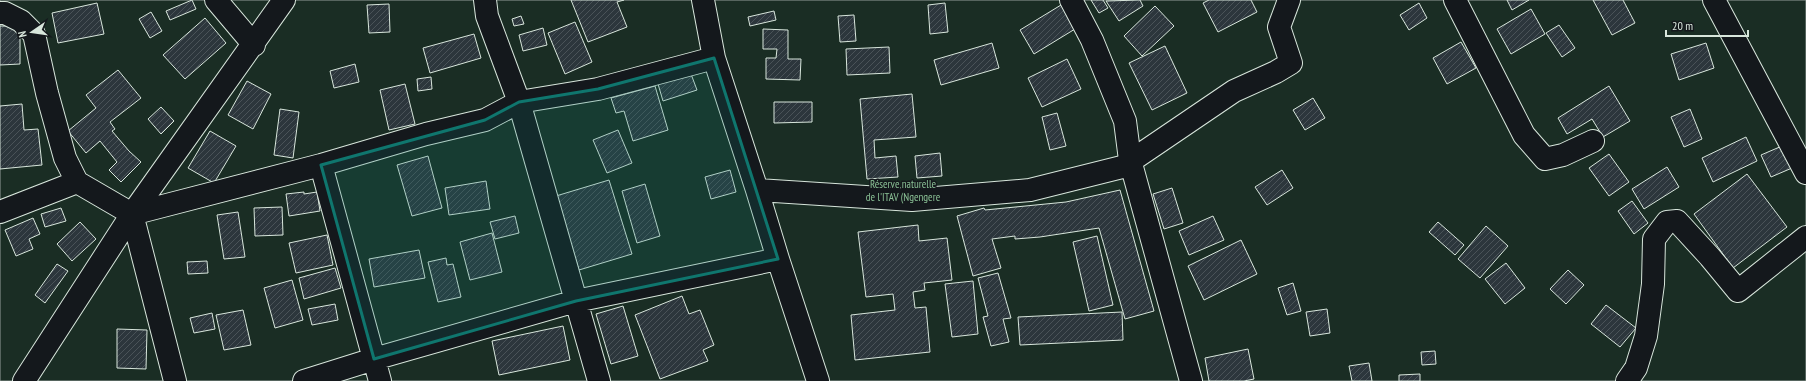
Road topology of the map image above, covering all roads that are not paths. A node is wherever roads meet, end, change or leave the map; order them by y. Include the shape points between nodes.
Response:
1 (216, 0) edge
2 (284, 0) edge
3 (485, 0) edge
4 (704, 0) edge
5 (1071, 0) edge
6 (1289, 0) edge
7 (1455, 0) edge
8 (1714, 0) edge
9 (2, 9) edge
10 (254, 45) junction
11 (714, 58) junction
12 (519, 102) junction
13 (1593, 141) dead end
14 (1130, 160) junction
15 (321, 165) junction
16 (1806, 173) edge
17 (77, 182) junction
18 (758, 190) junction
19 (0, 212) edge
20 (132, 214) junction
21 (1806, 237) edge
22 (778, 259) junction
23 (576, 301) junction
24 (374, 359) junction
25 (24, 381) edge
26 (175, 381) edge
27 (304, 381) edge
28 (380, 381) edge
29 (598, 381) edge
30 (818, 381) edge
31 (1191, 381) edge
32 (1627, 381) edge

1 - 10 street
2 - 10 street
3 - 12 street via 487,16
4 - 11 street
5 - 14 street via 1092,40 1125,121
6 - 14 street via 1279,27 1291,62 1276,72 1234,91
7 - 13 street via 1524,135 1545,159 1563,155
8 - 16 street
9 - 17 street via 21,21 34,34 65,158
10 - 20 street
11 - 12 street via 598,89
11 - 18 street
12 - 15 street via 485,120 426,134
12 - 23 street
14 - 18 street via 1122,167 1030,190 912,200
14 - 31 street
15 - 20 street
15 - 24 street
17 - 19 street
17 - 20 street
18 - 22 street
20 - 25 street
20 - 26 street
21 - 32 street via 1738,291 1677,221 1667,222 1654,239 1653,284 1646,336 1636,368
22 - 23 street
22 - 30 street
23 - 24 street
23 - 29 street
24 - 27 street
24 - 28 street

